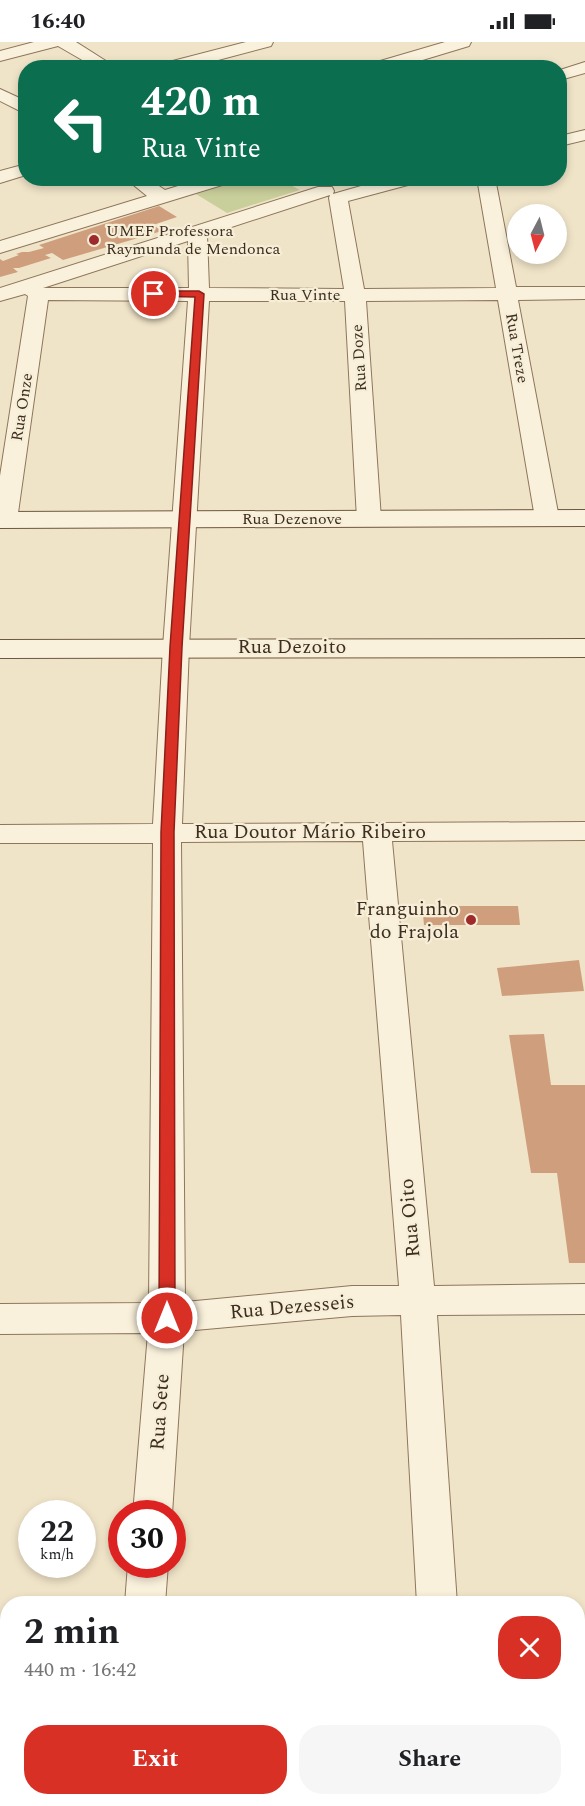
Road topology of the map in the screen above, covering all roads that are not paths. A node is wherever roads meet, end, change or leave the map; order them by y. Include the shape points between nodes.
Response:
1 (53, 42) edge
2 (64, 42) edge
3 (265, 42) edge
4 (463, 42) edge
5 (421, 54) junction
6 (0, 56) edge
7 (96, 60) edge
8 (197, 60) edge
9 (402, 60) edge
10 (432, 60) edge
11 (585, 68) edge
12 (567, 73) edge
13 (0, 94) edge
14 (18, 104) edge
15 (18, 109) edge
16 (0, 113) edge
17 (585, 135) edge
18 (567, 139) edge
19 (18, 172) edge
20 (0, 177) edge
21 (146, 186) edge
22 (200, 186) edge
23 (316, 186) edge
24 (374, 186) edge
25 (487, 186) edge
26 (331, 195) junction
27 (163, 198) junction
28 (197, 232) junction
29 (0, 248) edge
30 (33, 290) junction
31 (507, 293) junction
32 (585, 293) edge
33 (0, 294) edge
34 (199, 294) junction
35 (355, 295) junction
36 (547, 518) junction
37 (585, 518) edge
38 (186, 519) junction
39 (369, 519) junction
40 (3, 520) edge
41 (176, 647) junction
42 (585, 648) edge
43 (0, 649) edge
44 (585, 831) edge
45 (167, 832) junction
46 (377, 833) junction
47 (0, 834) edge
48 (585, 1299) edge
49 (418, 1301) junction
50 (167, 1318) junction
51 (0, 1319) edge
52 (153, 1500) edge
53 (147, 1578) edge
54 (146, 1596) edge
55 (436, 1596) edge

1 - 6 street
2 - 7 street
3 - 8 street
4 - 5 street
5 - 9 street
5 - 10 street
11 - 12 street
13 - 14 street
15 - 16 street
17 - 18 street
19 - 20 street
21 - 27 street
22 - 27 street
23 - 26 street
24 - 26 street
25 - 31 street, Rua Treze
26 - 28 street
26 - 35 street, Rua Doze
27 - 29 street
28 - 30 street
28 - 34 street, Rua Sete
30 - 33 street
30 - 34 street, Rua Vinte
30 - 40 street, Rua Onze
31 - 32 street, Rua Vinte
31 - 35 street, Rua Vinte
31 - 36 street, Rua Treze
34 - 35 street, Rua Vinte
34 - 38 street, Rua Sete
35 - 39 street, Rua Doze
36 - 37 street, Rua Dezenove
36 - 39 street, Rua Dezenove
38 - 39 street, Rua Dezenove
38 - 40 street, Rua Dezenove
38 - 41 street, Rua Sete
41 - 42 street, Rua Dezoito
41 - 43 street, Rua Dezoito
41 - 45 street, Rua Sete
44 - 46 street, Rua Doutor Mário Ribeiro
45 - 46 street, Rua Doutor Mário Ribeiro
45 - 47 street, Rua Doutor Mário Ribeiro
45 - 50 street, Rua Sete
46 - 49 street, Rua Oito
48 - 49 street, Rua Dezesseis
49 - 50 street, Rua Dezesseis via 352,1301
49 - 55 street, Rua Oito
50 - 51 street, Rua Dezesseis
50 - 52 street, Rua Sete
53 - 54 street

